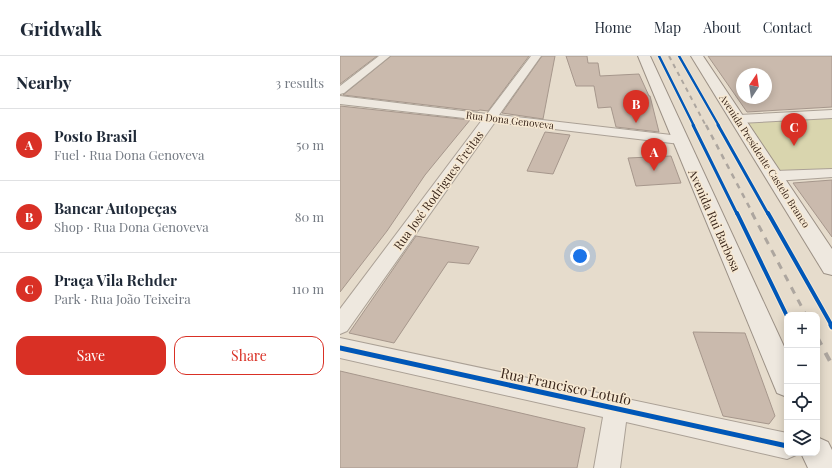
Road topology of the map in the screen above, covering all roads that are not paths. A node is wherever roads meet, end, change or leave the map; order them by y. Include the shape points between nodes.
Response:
1 (385, 56) edge
2 (536, 56) edge
3 (644, 56) edge
4 (698, 56) edge
5 (340, 91) edge
6 (340, 100) edge
7 (832, 114) edge
8 (491, 118) junction
9 (739, 120) junction
10 (680, 140) junction
11 (832, 173) edge
12 (776, 176) junction
13 (832, 266) edge
14 (340, 325) edge
15 (340, 348) edge
16 (784, 377) edge
17 (616, 409) junction
18 (784, 445) edge
19 (818, 456) edge
20 (607, 468) edge
21 (824, 468) edge

1 - 5 street
2 - 8 street, Rua José Rodrigues Freitas
3 - 10 main road, Avenida Rui Barbosa
4 - 9 main road, Avenida Presidente Castelo Branco
6 - 8 street, Rua Dona Genoveva
7 - 9 street
8 - 10 street, Rua Dona Genoveva
8 - 14 street, Rua José Rodrigues Freitas
9 - 12 main road, Avenida Presidente Castelo Branco
10 - 16 main road, Avenida Rui Barbosa
11 - 12 street
12 - 13 main road, Avenida Presidente Castelo Branco
15 - 17 street, Rua Francisco Lotufo
17 - 18 street, Rua Francisco Lotufo
17 - 20 street
19 - 21 main road

